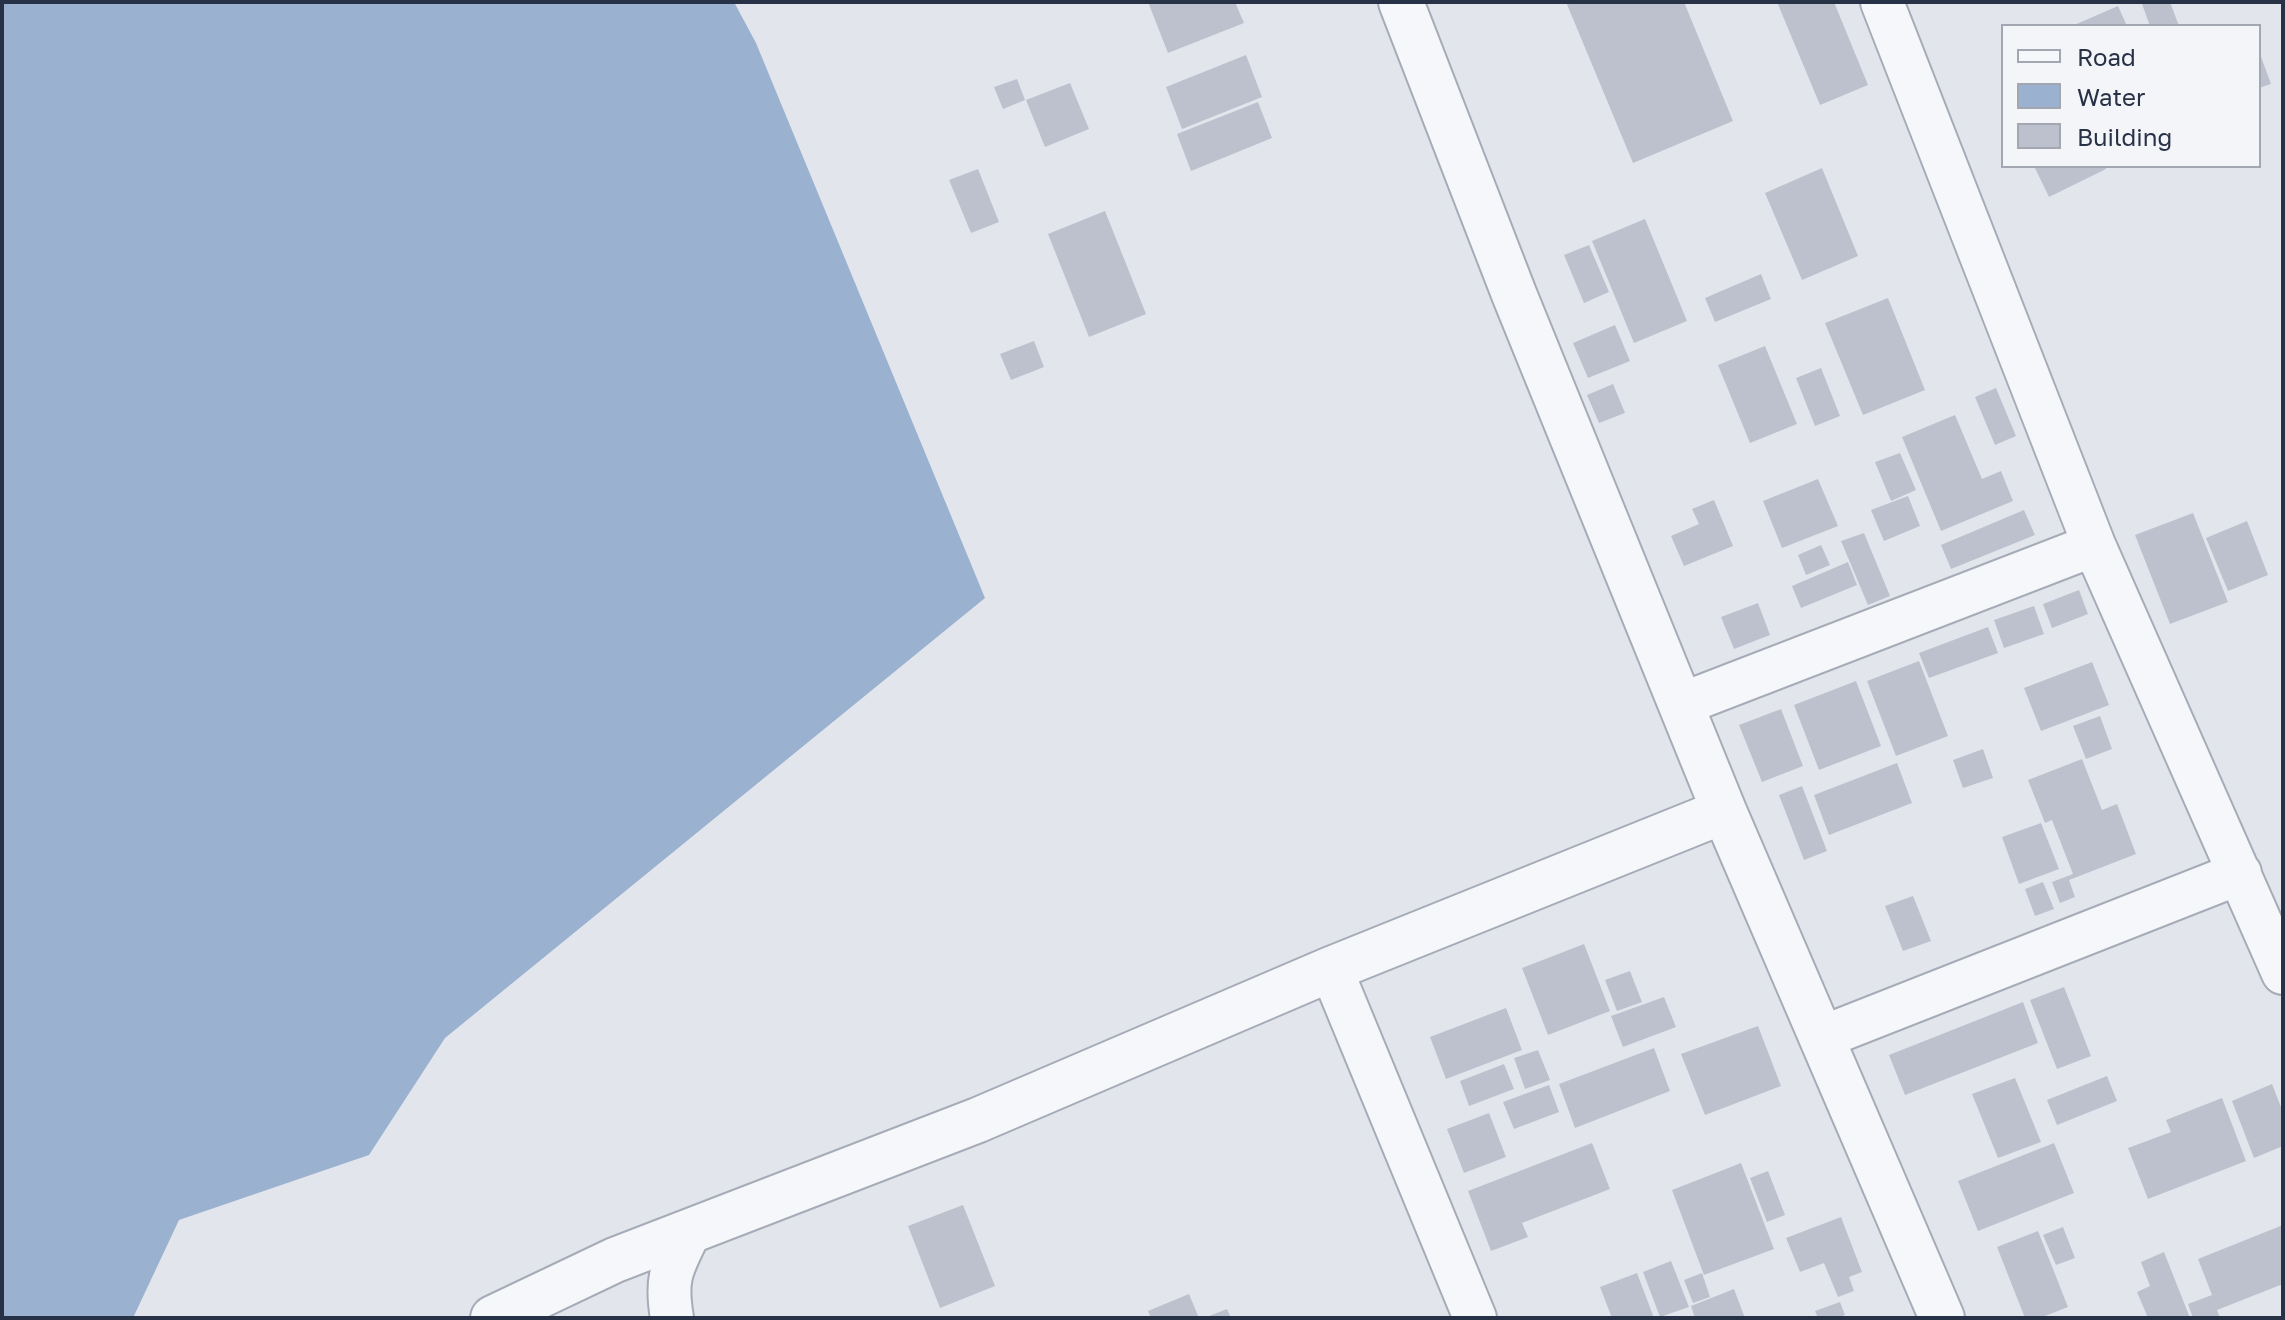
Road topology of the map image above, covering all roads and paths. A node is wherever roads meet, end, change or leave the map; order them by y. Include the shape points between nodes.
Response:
1 (1401, 2) edge
2 (1882, 2) edge
3 (2094, 545) junction
4 (1682, 704) junction
5 (1724, 811) junction
6 (2240, 873) junction
7 (1331, 969) junction
8 (2283, 973) edge
9 (1823, 1037) junction
10 (690, 1231) junction
11 (493, 1318) edge
12 (672, 1318) edge
13 (1475, 1318) edge
14 (1942, 1318) edge

1 - 4 street
2 - 3 street
3 - 4 street
3 - 6 street
4 - 5 street
5 - 7 street
5 - 9 street
6 - 8 street
6 - 9 street
7 - 10 street via 978,1120
7 - 13 street
9 - 14 street
10 - 11 street
10 - 12 street via 667,1291

